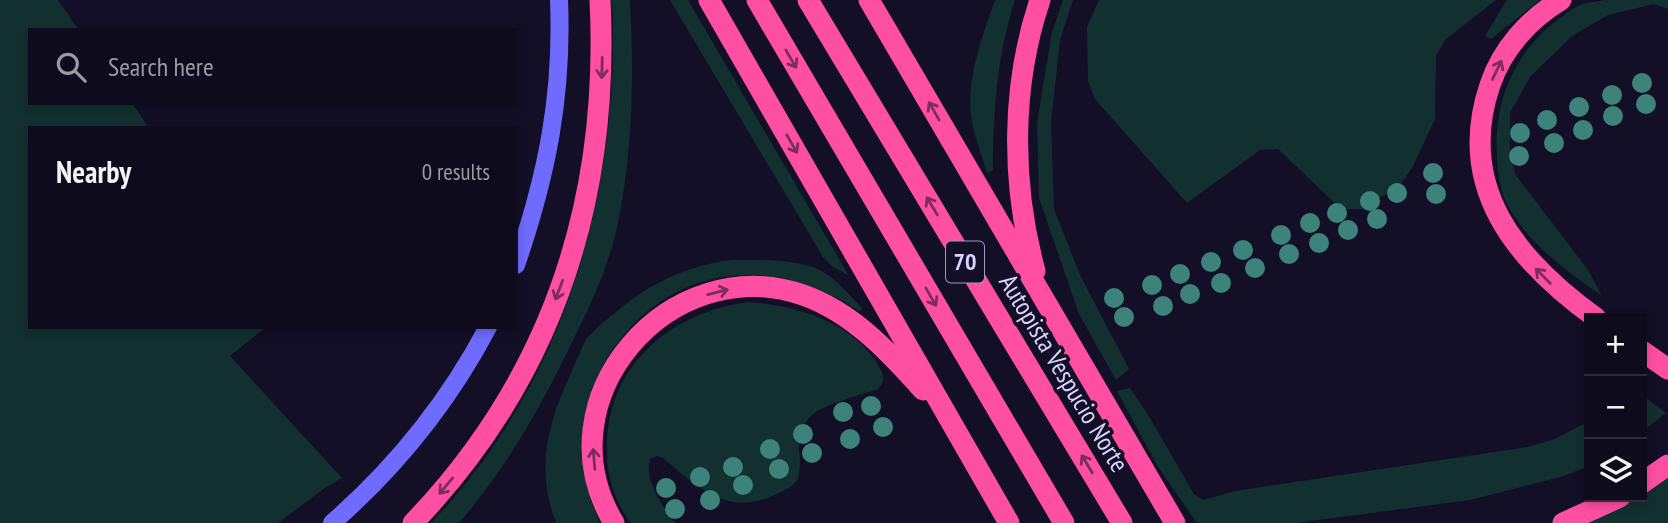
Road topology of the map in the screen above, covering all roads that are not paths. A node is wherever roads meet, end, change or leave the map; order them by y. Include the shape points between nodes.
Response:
1 (559, 0) edge
2 (600, 0) edge
3 (709, 0) edge
4 (757, 0) edge
5 (808, 0) edge
6 (869, 0) edge
7 (1040, 0) edge
8 (1561, 0) edge
9 (518, 259) edge
10 (1043, 296) junction
11 (1590, 313) edge
12 (487, 329) edge
13 (1647, 354) edge
14 (1668, 369) edge
15 (950, 420) junction
16 (1668, 465) edge
17 (1647, 480) edge
18 (1609, 502) edge
19 (332, 523) edge
20 (412, 523) edge
21 (614, 523) edge
22 (1009, 523) edge
23 (1064, 523) edge
24 (1122, 523) edge
25 (1175, 523) edge
26 (1563, 523) edge

1 - 9 street via 560,76 553,125
2 -> 20 highway via 602,93 597,139 566,272 512,393 464,465
3 -> 15 highway
4 -> 23 highway, 70
24 -> 5 highway, Autopista Vespucio Norte / 70
10 -> 6 highway
7 - 10 highway via 1027,48 1018,124 1022,209
11 -> 8 highway via 1522,253 1488,194 1480,160 1480,124 1493,76 1518,36
10 - 25 highway
12 - 19 street via 422,428 383,475
13 - 14 highway
21 -> 15 highway via 602,498 593,458 601,394 636,338 670,311 709,293 765,287 820,302 875,340
15 - 22 highway
16 - 17 highway
18 - 26 highway

